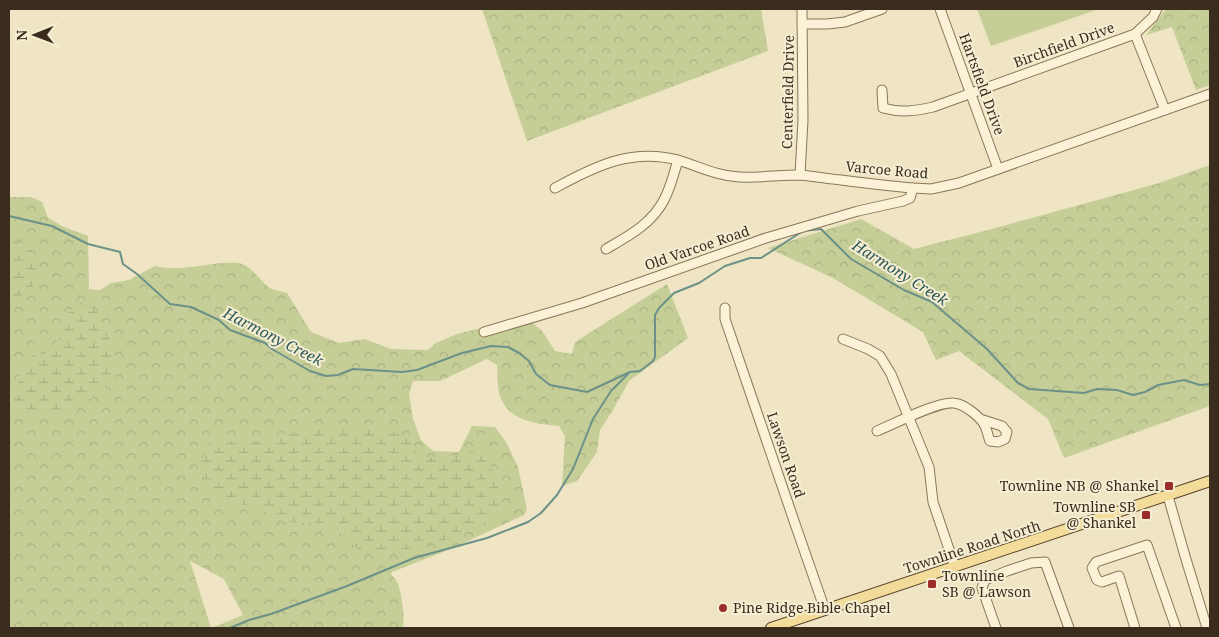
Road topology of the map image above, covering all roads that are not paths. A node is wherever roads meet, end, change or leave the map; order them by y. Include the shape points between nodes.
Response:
1 (802, 9) edge
2 (882, 9) edge
3 (940, 9) edge
4 (1157, 9) edge
5 (802, 24) junction
6 (1135, 34) junction
7 (882, 90) dead end
8 (971, 93) junction
9 (1210, 94) edge
10 (1165, 110) junction
11 (678, 160) junction
12 (998, 169) junction
13 (800, 176) junction
14 (555, 188) dead end
15 (913, 188) junction
16 (606, 249) dead end
17 (725, 308) dead end
18 (484, 332) dead end
19 (844, 339) dead end
20 (909, 417) junction
21 (980, 419) dead end
22 (877, 431) dead end
23 (1210, 482) edge
24 (1168, 496) junction
25 (956, 567) junction
26 (825, 610) junction
27 (772, 628) edge
28 (996, 628) edge
29 (1069, 628) edge
30 (1136, 628) edge
31 (1176, 628) edge
32 (1207, 628) edge

1 - 5 street, Centerfield Drive
2 - 5 street via 845,22
3 - 8 street, Hartsfield Drive
4 - 6 street, Birchfield Drive
5 - 13 street, Centerfield Drive
6 - 8 street, Birchfield Drive
6 - 10 street
7 - 8 street, Birchfield Drive via 883,108 894,111 933,107
8 - 12 street, Hartsfield Drive
9 - 10 street, Varcoe Road
10 - 12 street, Varcoe Road
11 - 13 street, Varcoe Road via 727,176
11 - 14 street, Varcoe Road via 653,156 623,158 586,171
11 - 16 street via 657,212 633,234
12 - 15 street, Varcoe Road via 946,186
13 - 15 street, Varcoe Road
15 - 18 street, Old Varcoe Road via 910,198 903,201 766,238 582,303
17 - 26 street, Lawson Road via 725,319
19 - 20 street via 880,356
20 - 21 street via 953,402 963,405
20 - 22 street
20 - 25 street via 929,467 933,502
23 - 24 main road, Townline Road North
24 - 25 main road, Townline Road North
24 - 32 street
25 - 26 main road, Townline Road North
26 - 27 main road, Townline Road North
28 - 29 street via 982,588 986,580 1015,568 1045,562
30 - 31 street via 1119,576 1102,582 1097,580 1092,568 1096,562 1147,545

